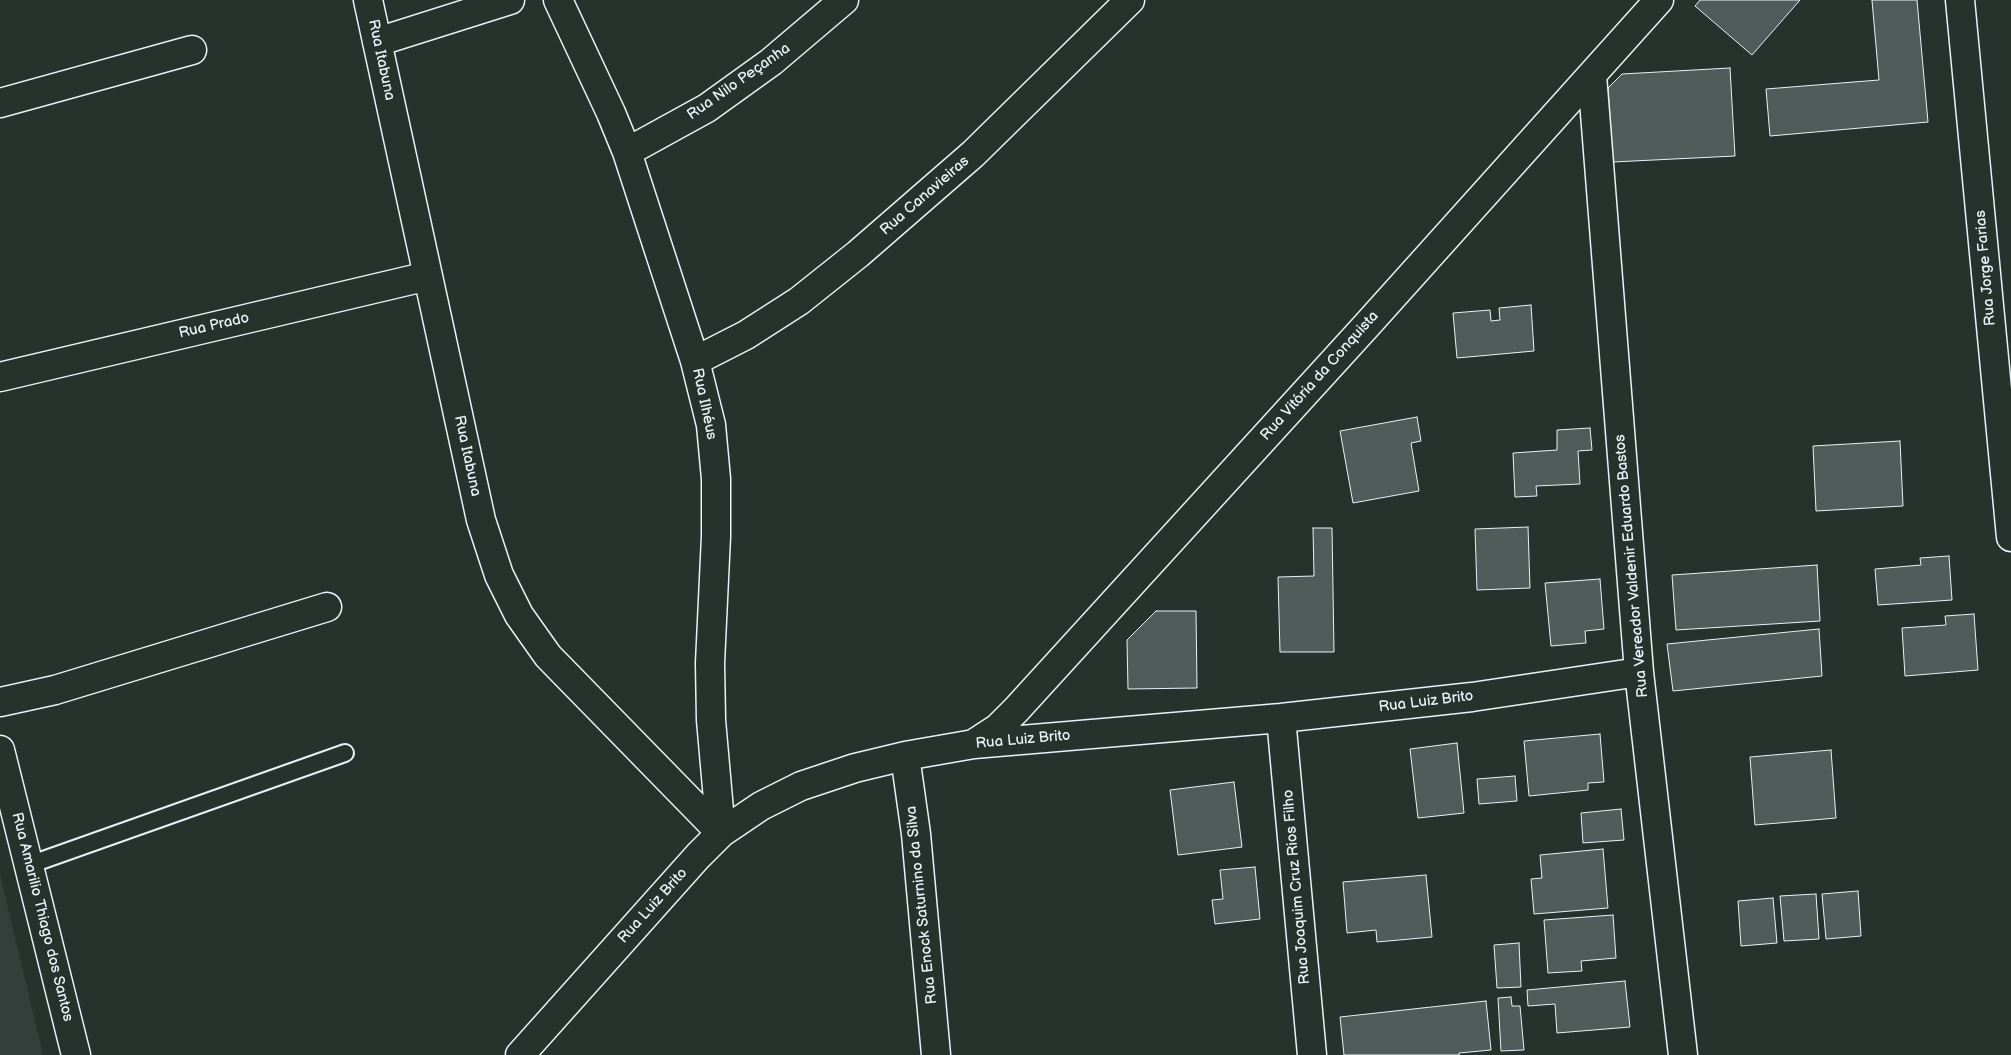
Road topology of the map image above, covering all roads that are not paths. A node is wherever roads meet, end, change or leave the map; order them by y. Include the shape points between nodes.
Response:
1 (368, 0) edge
2 (510, 0) edge
3 (558, 0) edge
4 (844, 0) edge
5 (1130, 0) edge
6 (1659, 0) edge
7 (1960, 0) edge
8 (377, 42) junction
9 (192, 50) dead end
10 (1592, 75) junction
11 (0, 103) edge
12 (626, 152) junction
13 (428, 276) junction
14 (695, 361) junction
15 (0, 377) edge
16 (2011, 537) edge
17 (328, 607) dead end
18 (1639, 672) junction
19 (0, 702) edge
20 (1281, 718) junction
21 (974, 744) junction
22 (0, 750) edge
23 (345, 753) dead end
24 (904, 756) junction
25 (721, 833) junction
26 (29, 864) junction
27 (545, 1027) junction
28 (76, 1055) edge
29 (520, 1055) edge
30 (549, 1055) edge
31 (936, 1055) edge
32 (1312, 1055) edge
33 (1683, 1055) edge

1 - 8 street, Rua Itabuna
2 - 8 street
3 - 12 street, Rua Ilhéus via 612,113
4 - 12 street, Rua Nilo Peçanha via 771,62 707,108
5 - 14 street, Rua Canavieiras via 973,154 858,254 799,301 746,335
6 - 10 street, Rua Vitória da Conquista
7 - 16 street, Rua Jorge Farias
8 - 13 street, Rua Itabuna
9 - 11 street
10 - 18 street, Rua Vereador Valdenir Eduardo Bastos
10 - 21 street, Rua Vitória da Conquista via 1016,710 998,728
12 - 14 street, Rua Ilhéus
13 - 15 street, Rua Prado
13 - 25 street, Rua Itabuna via 481,520 499,575 520,616 548,656
14 - 25 street, Rua Ilhéus via 711,425 716,479 710,663 711,720
17 - 19 street via 55,690
18 - 20 street, Rua Luiz Brito via 1472,697
18 - 33 street, Rua Vereador Valdenir Eduardo Bastos
20 - 21 street, Rua Luiz Brito
20 - 32 street, Rua Joaquim Cruz Rios Filho
21 - 24 street, Rua Luiz Brito
22 - 26 street, Rua Amarilio Thiago dos Santos
23 - 26 lane
24 - 25 street, Rua Luiz Brito via 801,786 762,806
24 - 31 street, Rua Enock Saturnino da Silva via 916,834
25 - 27 street, Rua Luiz Brito
26 - 28 street, Rua Amarilio Thiago dos Santos
27 - 29 street, Rua Luiz Brito
27 - 30 street

